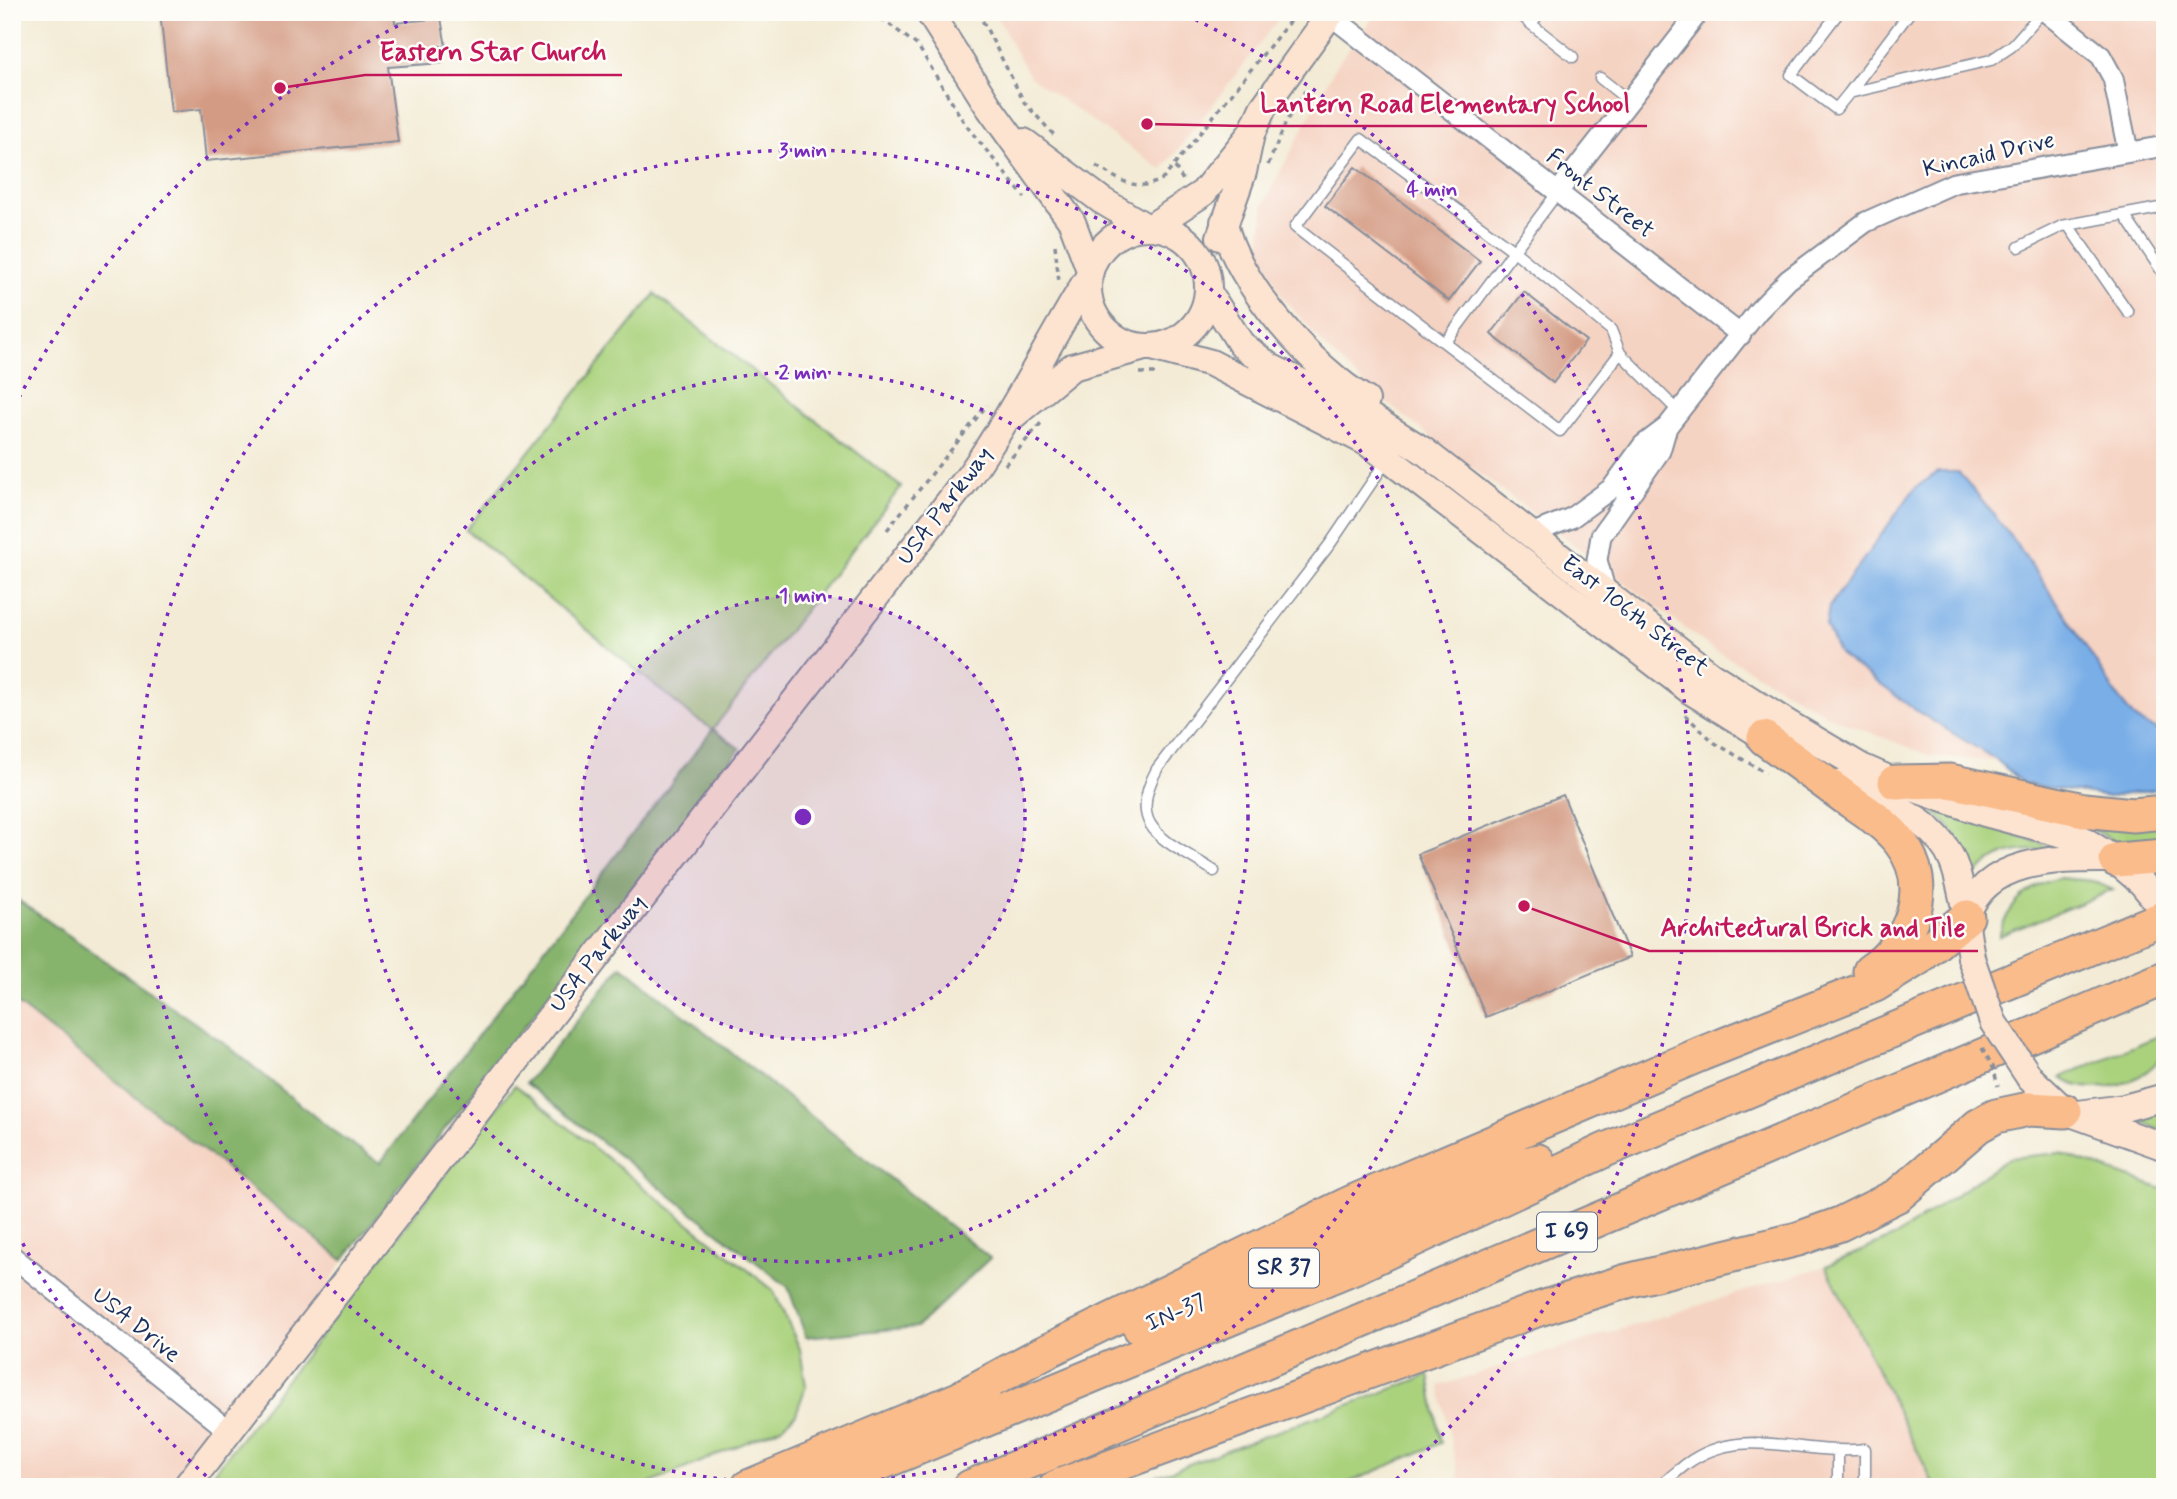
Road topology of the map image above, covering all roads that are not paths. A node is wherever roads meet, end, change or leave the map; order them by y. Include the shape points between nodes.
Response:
1 (929, 12) edge
2 (1518, 12) edge
3 (1540, 12) edge
4 (1699, 12) edge
5 (1839, 12) edge
6 (1910, 12) edge
7 (2044, 12) edge
8 (1331, 13) edge
9 (1531, 24) junction
10 (1573, 57) dead end
11 (1600, 78) dead end
12 (1849, 93) junction
13 (1629, 101) junction
14 (1005, 129) junction
15 (1251, 134) junction
16 (2165, 146) edge
17 (2128, 151) junction
18 (1558, 192) junction
19 (2165, 207) edge
20 (2124, 215) junction
21 (1224, 222) junction
22 (2068, 225) junction
23 (1149, 227) junction
24 (2019, 247) dead end
25 (1514, 251) junction
26 (1089, 274) junction
27 (2165, 276) edge
28 (1208, 286) junction
29 (2128, 312) dead end
30 (1741, 335) junction
31 (1445, 343) junction
32 (1149, 347) junction
33 (1620, 353) junction
34 (1008, 420) junction
35 (1673, 420) junction
36 (1424, 451) junction
37 (1389, 457) junction
38 (1531, 534) junction
39 (1606, 593) junction
40 (1764, 738) junction
41 (1895, 782) junction
42 (2165, 813) edge
43 (2165, 856) edge
44 (2115, 860) junction
45 (1213, 871) dead end
46 (2165, 911) edge
47 (1967, 916) junction
48 (2165, 917) edge
49 (2165, 978) edge
50 (1701, 1054) junction
51 (2165, 1097) edge
52 (2069, 1112) junction
53 (2165, 1147) edge
54 (1605, 1150) junction
55 (12, 1256) edge
56 (965, 1395) junction
57 (229, 1431) junction
58 (1838, 1452) junction
59 (186, 1487) edge
60 (748, 1487) edge
61 (823, 1487) edge
62 (970, 1487) edge
63 (1056, 1487) edge
64 (1661, 1487) edge
65 (1838, 1487) edge
66 (1865, 1487) edge

1 - 14 main road
2 - 9 lane
3 - 9 lane
4 - 13 street
5 - 12 lane via 1791,75 1836,109
6 - 12 lane
7 - 12 lane via 2012,46 1991,60
7 - 17 street via 2101,56 2113,78
8 - 15 main road via 1279,83
8 - 18 street, Front Street
9 - 10 lane
11 - 13 lane
13 - 18 street
14 - 23 main road via 1101,200
14 - 26 main road via 1072,222
15 - 21 main road via 1243,173
15 - 23 main road via 1203,193
16 - 17 street, Kincaid Drive
17 - 30 street, Kincaid Drive via 1954,183 1908,201 1866,222 1788,280
18 - 25 lane
18 - 30 street, Front Street
19 - 20 lane
20 - 22 lane
20 - 27 lane
21 - 28 main road
21 - 36 main road via 1234,256 1306,352 1346,389 1405,423
22 - 24 lane
22 - 29 lane
23 - 26 main road via 1115,236 1099,251
23 - 28 main road via 1172,232 1189,243 1201,260
25 - 31 lane
25 - 31 lane via 1361,139 1295,227
25 - 33 lane via 1611,330
26 - 32 main road via 1088,298 1101,325 1117,339
26 - 34 main road, USA Parkway via 1025,382
28 - 32 main road via 1202,313 1190,330 1172,342
28 - 36 main road, East 106th Street via 1234,335 1270,367 1367,415
30 - 35 street, Kincaid Drive
31 - 33 lane via 1560,431
32 - 34 main road, USA Parkway via 1072,367
32 - 37 main road, East 106th Street via 1211,363
33 - 35 lane
34 - 57 main road, USA Parkway via 954,496
35 - 38 street, Kincaid Drive via 1643,445 1612,488 1571,518
35 - 39 street, Kincaid Drive via 1660,450 1601,536 1597,560
36 - 38 main road, East 106th Street
37 - 40 main road, East 106th Street via 1690,691
37 - 45 lane via 1330,544 1157,769 1145,791 1143,807 1154,830
38 - 39 main road, East 106th Street
39 - 41 main road, East 106th Street via 1711,675 1860,767
40 - 47 main road, East 106th Street via 1931,831 1952,860
40 - 50 highway via 1873,817 1901,844 1916,881 1914,915 1899,944 1868,972
41 - 42 highway via 1950,781 2094,812
41 - 44 main road, East 106th Street via 2082,839
43 - 44 highway
44 - 46 main road, East 106th Street
44 - 47 main road via 2041,862 2007,871 1989,883
47 - 50 highway via 1917,959 1875,985
47 - 52 main road, East 106th Street, bridge via 1972,958 1993,1021 2030,1078
48 - 54 highway, I 69
49 - 62 highway, I 69
50 - 56 highway via 1348,1204
51 - 52 main road via 2124,1108
52 - 53 main road
52 - 63 highway via 2029,1110 1996,1116 1978,1126 1898,1195 1840,1224 1539,1309
54 - 56 highway, IN-37 / SR 37 via 1520,1165 1074,1356
54 - 61 highway, I 69 via 1359,1265
55 - 57 street, USA Drive
56 - 60 highway, IN-37 / SR 37
57 - 59 main road, USA Parkway
58 - 64 lane via 1735,1442 1699,1455
58 - 65 lane
58 - 66 lane via 1865,1449

